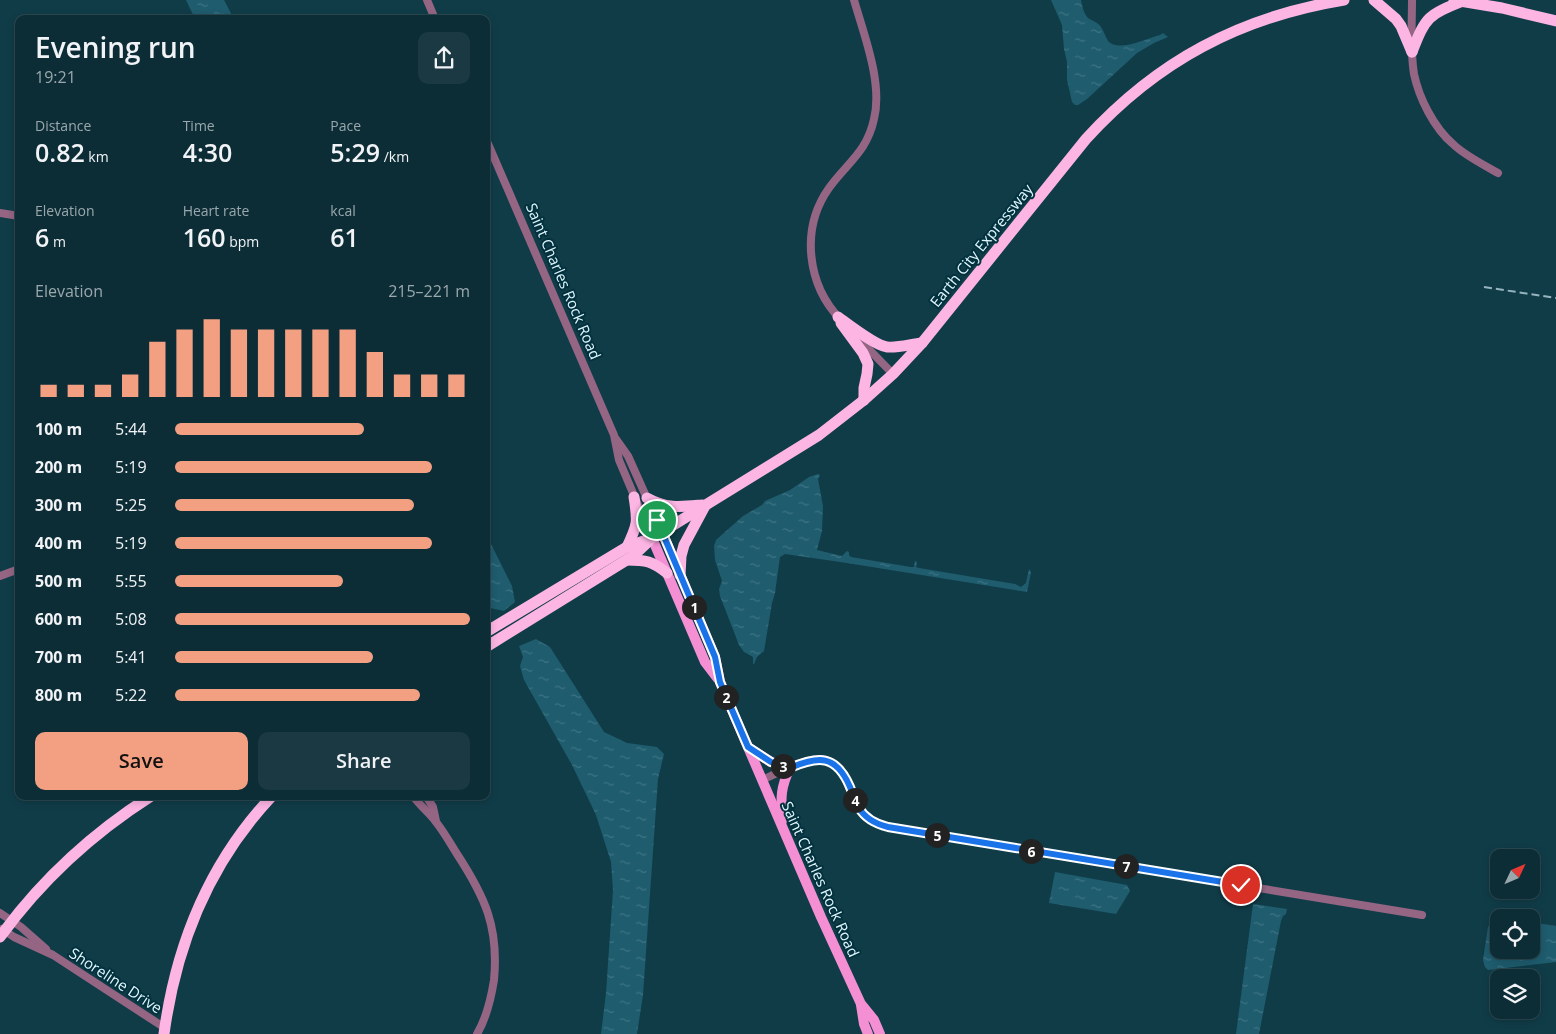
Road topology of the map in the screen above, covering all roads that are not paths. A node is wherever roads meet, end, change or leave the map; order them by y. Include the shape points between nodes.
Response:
1 (427, 0) edge
2 (854, 0) edge
3 (1344, 0) edge
4 (1374, 0) edge
5 (1412, 0) edge
6 (1460, 0) edge
7 (433, 15) edge
8 (1556, 21) edge
9 (1412, 52) junction
10 (490, 148) edge
11 (1498, 174) dead end
12 (0, 213) edge
13 (15, 215) edge
14 (838, 317) junction
15 (922, 343) junction
16 (893, 374) junction
17 (864, 400) junction
18 (614, 435) junction
19 (634, 497) junction
20 (647, 498) junction
21 (706, 505) junction
22 (657, 535) junction
23 (627, 547) junction
24 (627, 560) junction
25 (15, 570) edge
26 (667, 573) junction
27 (680, 575) junction
28 (0, 576) edge
29 (490, 630) edge
30 (490, 645) edge
31 (720, 682) junction
32 (748, 747) junction
33 (790, 768) junction
34 (762, 780) junction
35 (145, 800) edge
36 (268, 800) edge
37 (417, 800) edge
38 (429, 800) edge
39 (436, 821) junction
40 (782, 827) junction
41 (0, 913) edge
42 (1422, 915) dead end
43 (12, 921) junction
44 (2, 932) edge
45 (53, 955) junction
46 (861, 1004) junction
47 (165, 1031) edge
48 (478, 1032) edge
49 (868, 1034) edge
50 (880, 1034) edge

1 - 7 street
2 - 14 street via 876,82 874,119 868,139 857,157 823,197 812,228 810,247 820,291
3 - 15 highway, Earth City Expressway via 1295,10 1246,26 1184,56 1153,77 1110,113 1086,140
4 - 9 highway via 1396,19
5 - 9 street
6 - 8 highway
6 - 9 highway via 1426,21
9 - 11 street via 1414,74 1437,126 1453,144
10 - 18 street, Saint Charles Rock Road
12 - 13 street
14 - 15 highway via 875,344 894,348
14 - 16 street
14 - 17 highway via 868,364
15 - 16 highway, Earth City Expressway
16 - 17 highway, Earth City Expressway
17 - 21 highway, Earth City Expressway via 806,444
18 - 19 street, Saint Charles Rock Road via 619,460
18 - 20 street, Saint Charles Rock Road via 628,456
19 - 22 street, Saint Charles Rock Road
19 - 23 highway via 637,522
20 - 21 highway via 671,507
20 - 22 street, Saint Charles Rock Road
21 - 22 highway, Earth City Expressway
21 - 27 highway via 684,545
22 - 23 highway, Earth City Expressway
22 - 24 highway, Earth City Expressway
22 - 26 main road, Saint Charles Rock Road
22 - 27 main road, Saint Charles Rock Road
23 - 29 highway, Earth City Expressway
24 - 26 highway via 649,561
24 - 30 highway, Earth City Expressway
25 - 28 street
26 - 31 main road, Saint Charles Rock Road via 705,662
27 - 31 main road, Saint Charles Rock Road via 715,657
31 - 32 main road, Saint Charles Rock Road
32 - 33 main road via 771,762
32 - 34 main road, Saint Charles Rock Road
33 - 34 street
33 - 40 main road via 782,784
33 - 42 street via 818,759 837,766 858,808 872,821 888,827
34 - 40 main road, Saint Charles Rock Road
35 - 43 highway via 73,856
36 - 47 highway via 237,839 202,899 184,942
37 - 39 street
38 - 39 street
39 - 48 street via 480,890 494,936 496,960 492,999
40 - 46 main road, Saint Charles Rock Road
41 - 43 street, Shoreline Drive
43 - 44 highway
43 - 45 street, Shoreline Drive
44 - 45 street, Shoreline Drive
45 - 47 street, Shoreline Drive
46 - 49 main road, Saint Charles Rock Road
46 - 50 main road, Saint Charles Rock Road

